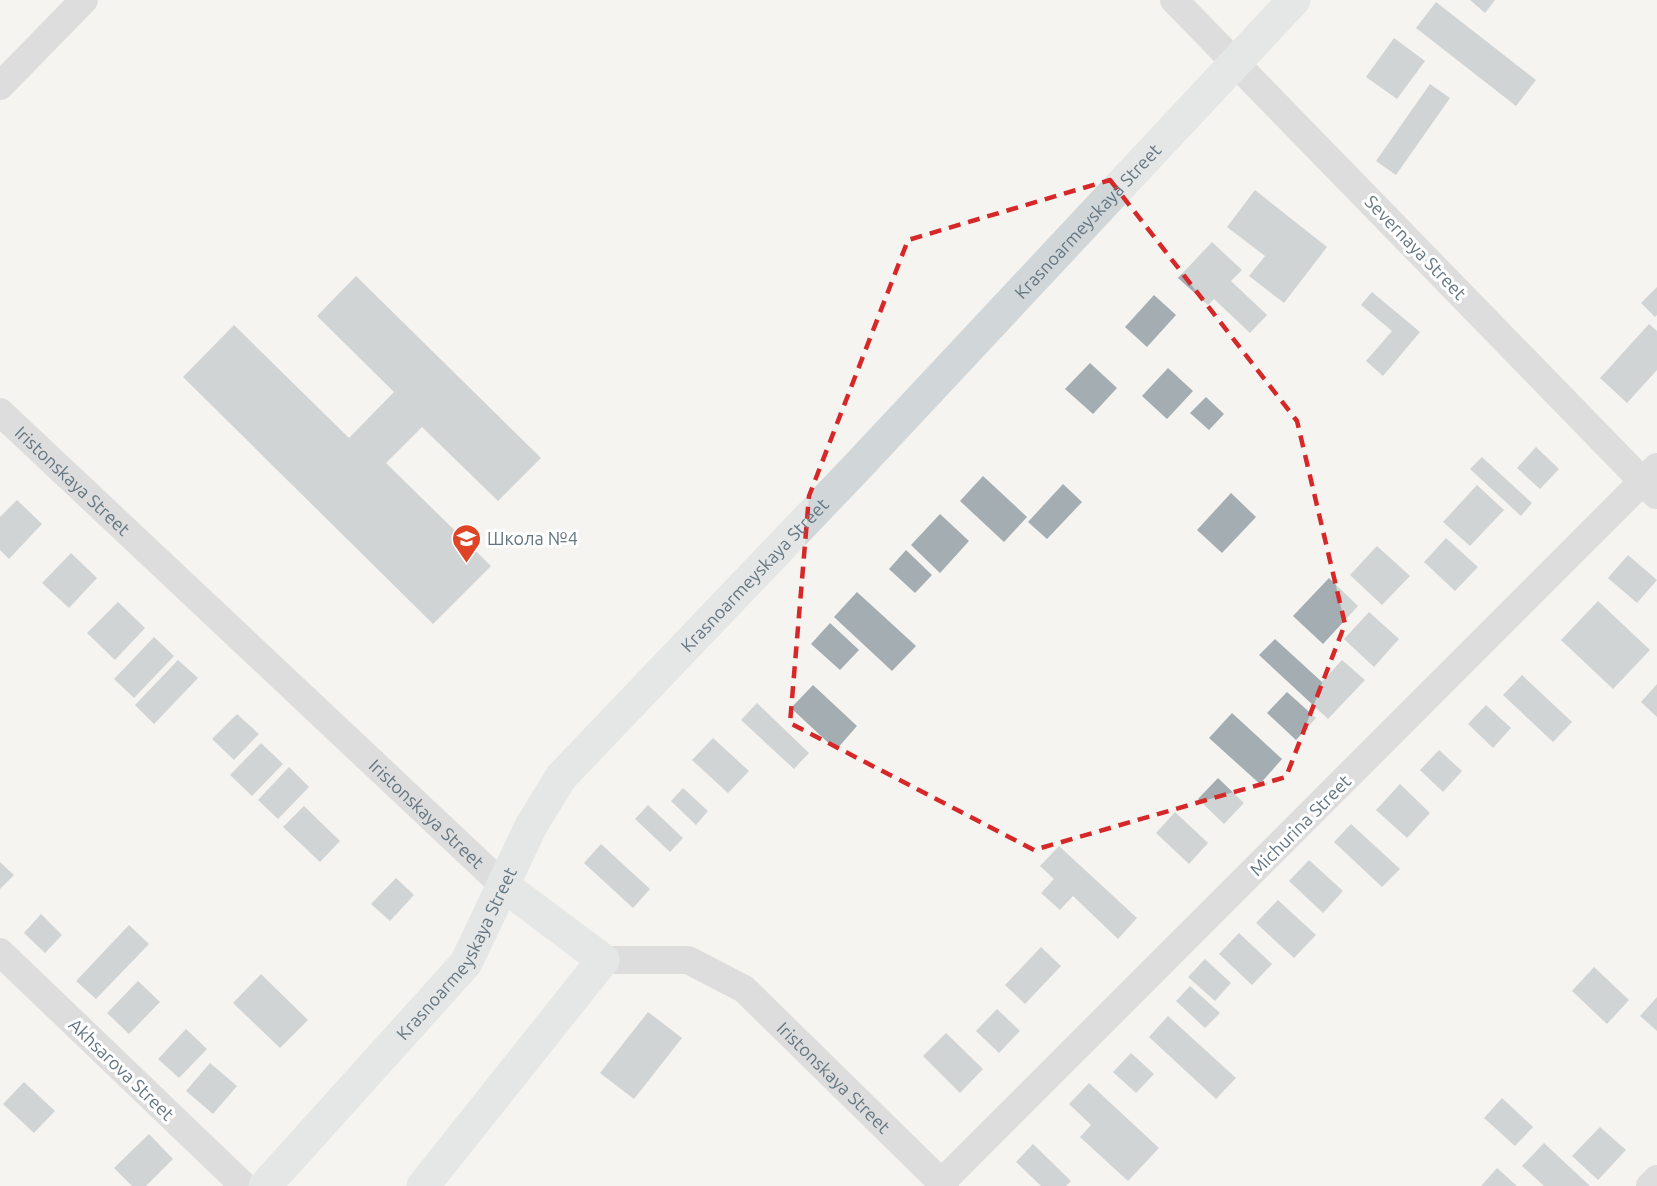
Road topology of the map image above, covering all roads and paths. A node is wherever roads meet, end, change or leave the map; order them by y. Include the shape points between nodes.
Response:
1 (84, 0) edge
2 (1174, 0) edge
3 (1294, 0) edge
4 (1236, 61) junction
5 (0, 86) edge
6 (0, 411) edge
7 (1652, 482) edge
8 (504, 886) junction
9 (0, 952) edge
10 (603, 960) junction
11 (1657, 1179) edge
12 (943, 1184) edge
13 (244, 1186) edge
14 (265, 1186) edge
15 (423, 1186) edge
16 (1650, 1186) edge

1 - 5 street
2 - 4 street, Severnaya Street
3 - 4 street, Krasnoarmeyskaya Street
4 - 7 street, Severnaya Street
4 - 8 street, Krasnoarmeyskaya Street via 561,777 531,826
6 - 8 street, Iristonskaya Street
7 - 12 street, Michurina Street
8 - 10 street, Iristonskaya Street
8 - 14 street, Krasnoarmeyskaya Street via 466,963
9 - 13 street, Akhsarova Street
10 - 12 street, Iristonskaya Street via 688,960 744,989
10 - 15 street
11 - 16 street

